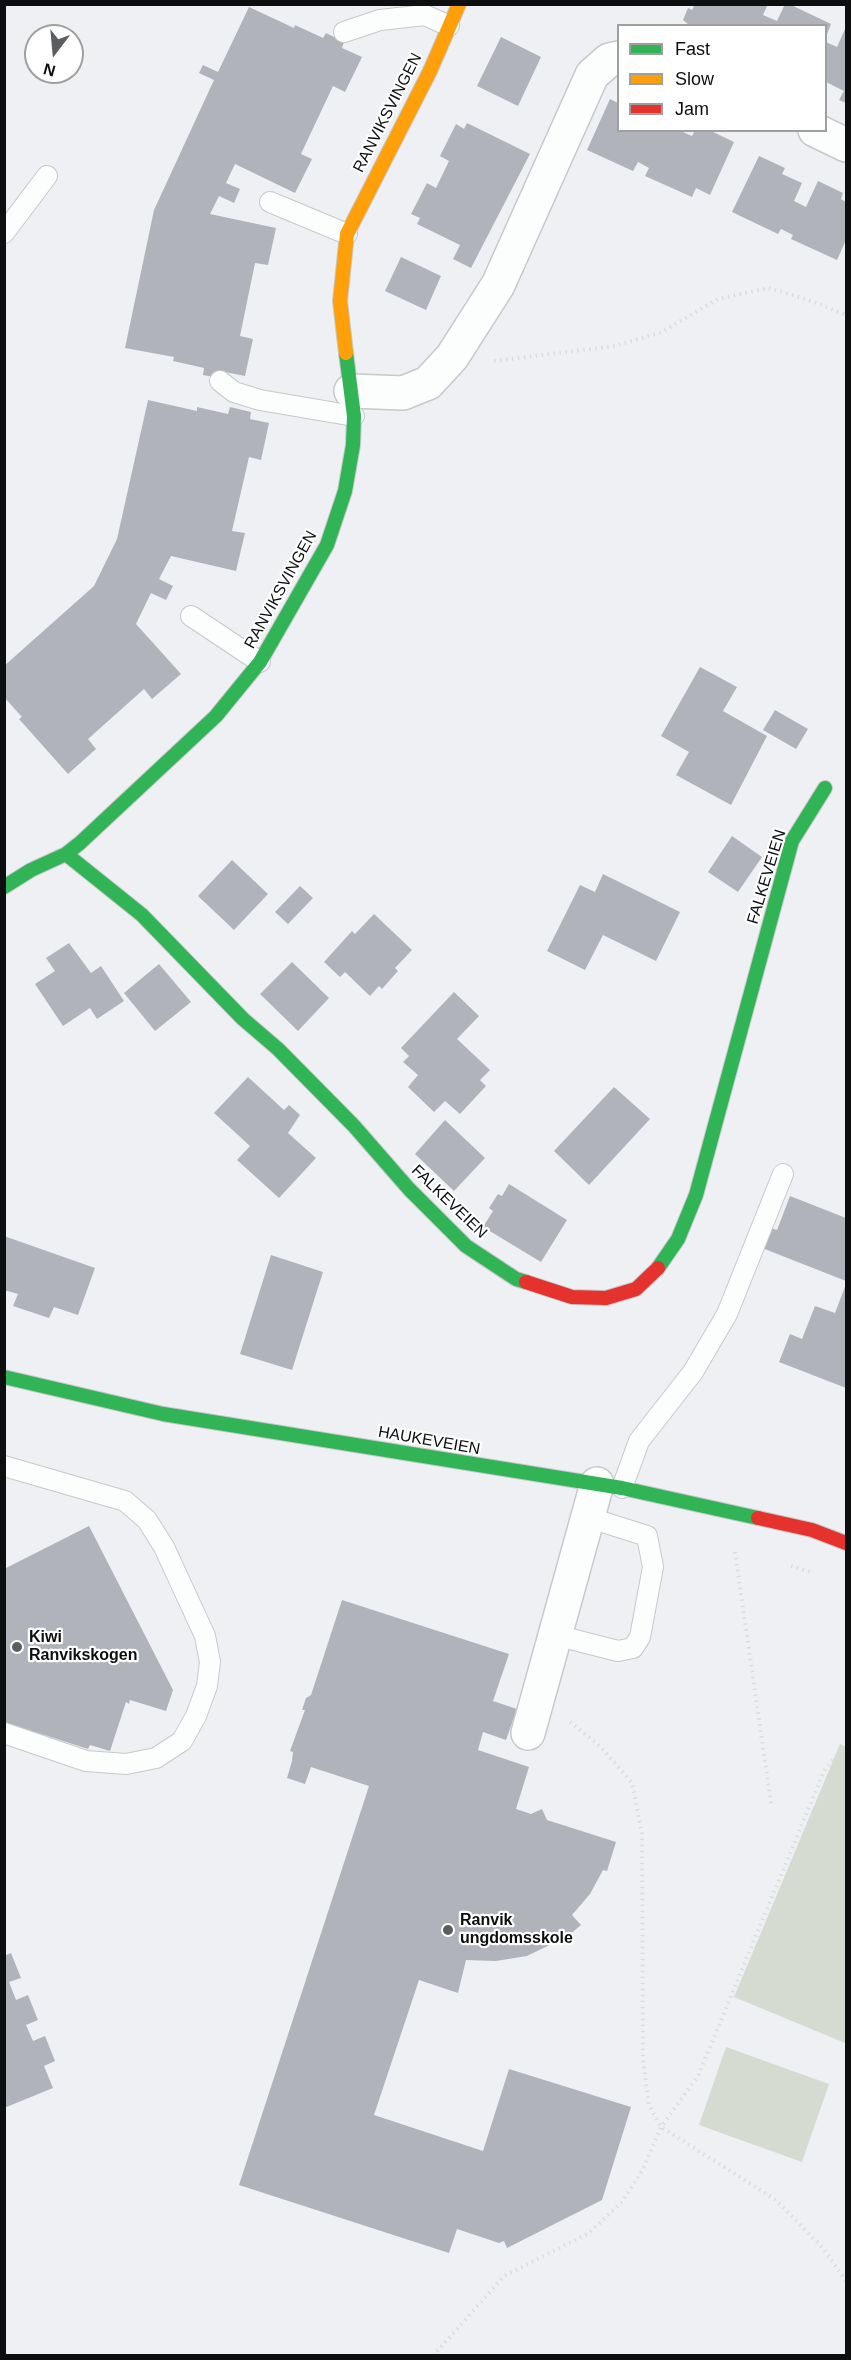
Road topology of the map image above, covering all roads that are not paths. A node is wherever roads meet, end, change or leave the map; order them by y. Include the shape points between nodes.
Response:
1 (459, 4) edge
2 (423, 10) edge
3 (449, 26) junction
4 (344, 32) dead end
5 (617, 58) edge
6 (819, 132) edge
7 (846, 145) edge
8 (47, 176) dead end
9 (270, 202) dead end
10 (4, 233) edge
11 (347, 234) junction
12 (220, 381) dead end
13 (352, 403) junction
14 (191, 616) dead end
15 (260, 662) junction
16 (825, 788) dead end
17 (66, 854) junction
18 (4, 887) edge
19 (783, 1174) dead end
20 (4, 1377) edge
21 (4, 1466) edge
22 (609, 1486) junction
23 (587, 1517) junction
24 (846, 1543) edge
25 (555, 1635) junction
26 (4, 1733) edge
27 (528, 1733) dead end

1 - 3 street, RANVIKSVINGEN
2 - 3 lane
2 - 4 lane
3 - 11 street, RANVIKSVINGEN
5 - 13 street via 592,75 498,285 452,357 428,383 403,393
6 - 7 street
8 - 10 lane
9 - 11 lane
11 - 13 street, RANVIKSVINGEN via 340,301
12 - 13 lane via 234,392 260,400
13 - 15 street, RANVIKSVINGEN via 353,445 338,517 306,587
14 - 15 lane
15 - 17 street, RANVIKSVINGEN via 216,716
16 - 17 street, FALKEVEIEN via 792,841 696,1195 678,1239 657,1269 636,1289 606,1298 572,1298 516,1280 466,1246 354,1126 142,915
17 - 18 street, RANVIKSVINGEN
19 - 22 lane via 727,1314 693,1372
20 - 22 street, HAUKEVEIEN via 163,1414
21 - 26 lane via 125,1501 147,1520 164,1547 205,1636 210,1662 207,1686 182,1741 156,1758 126,1764 86,1761
22 - 23 street
22 - 24 street, HAUKEVEIEN via 812,1530
23 - 25 street
23 - 25 lane via 647,1536 653,1567 640,1637 633,1648 618,1651
25 - 27 street

